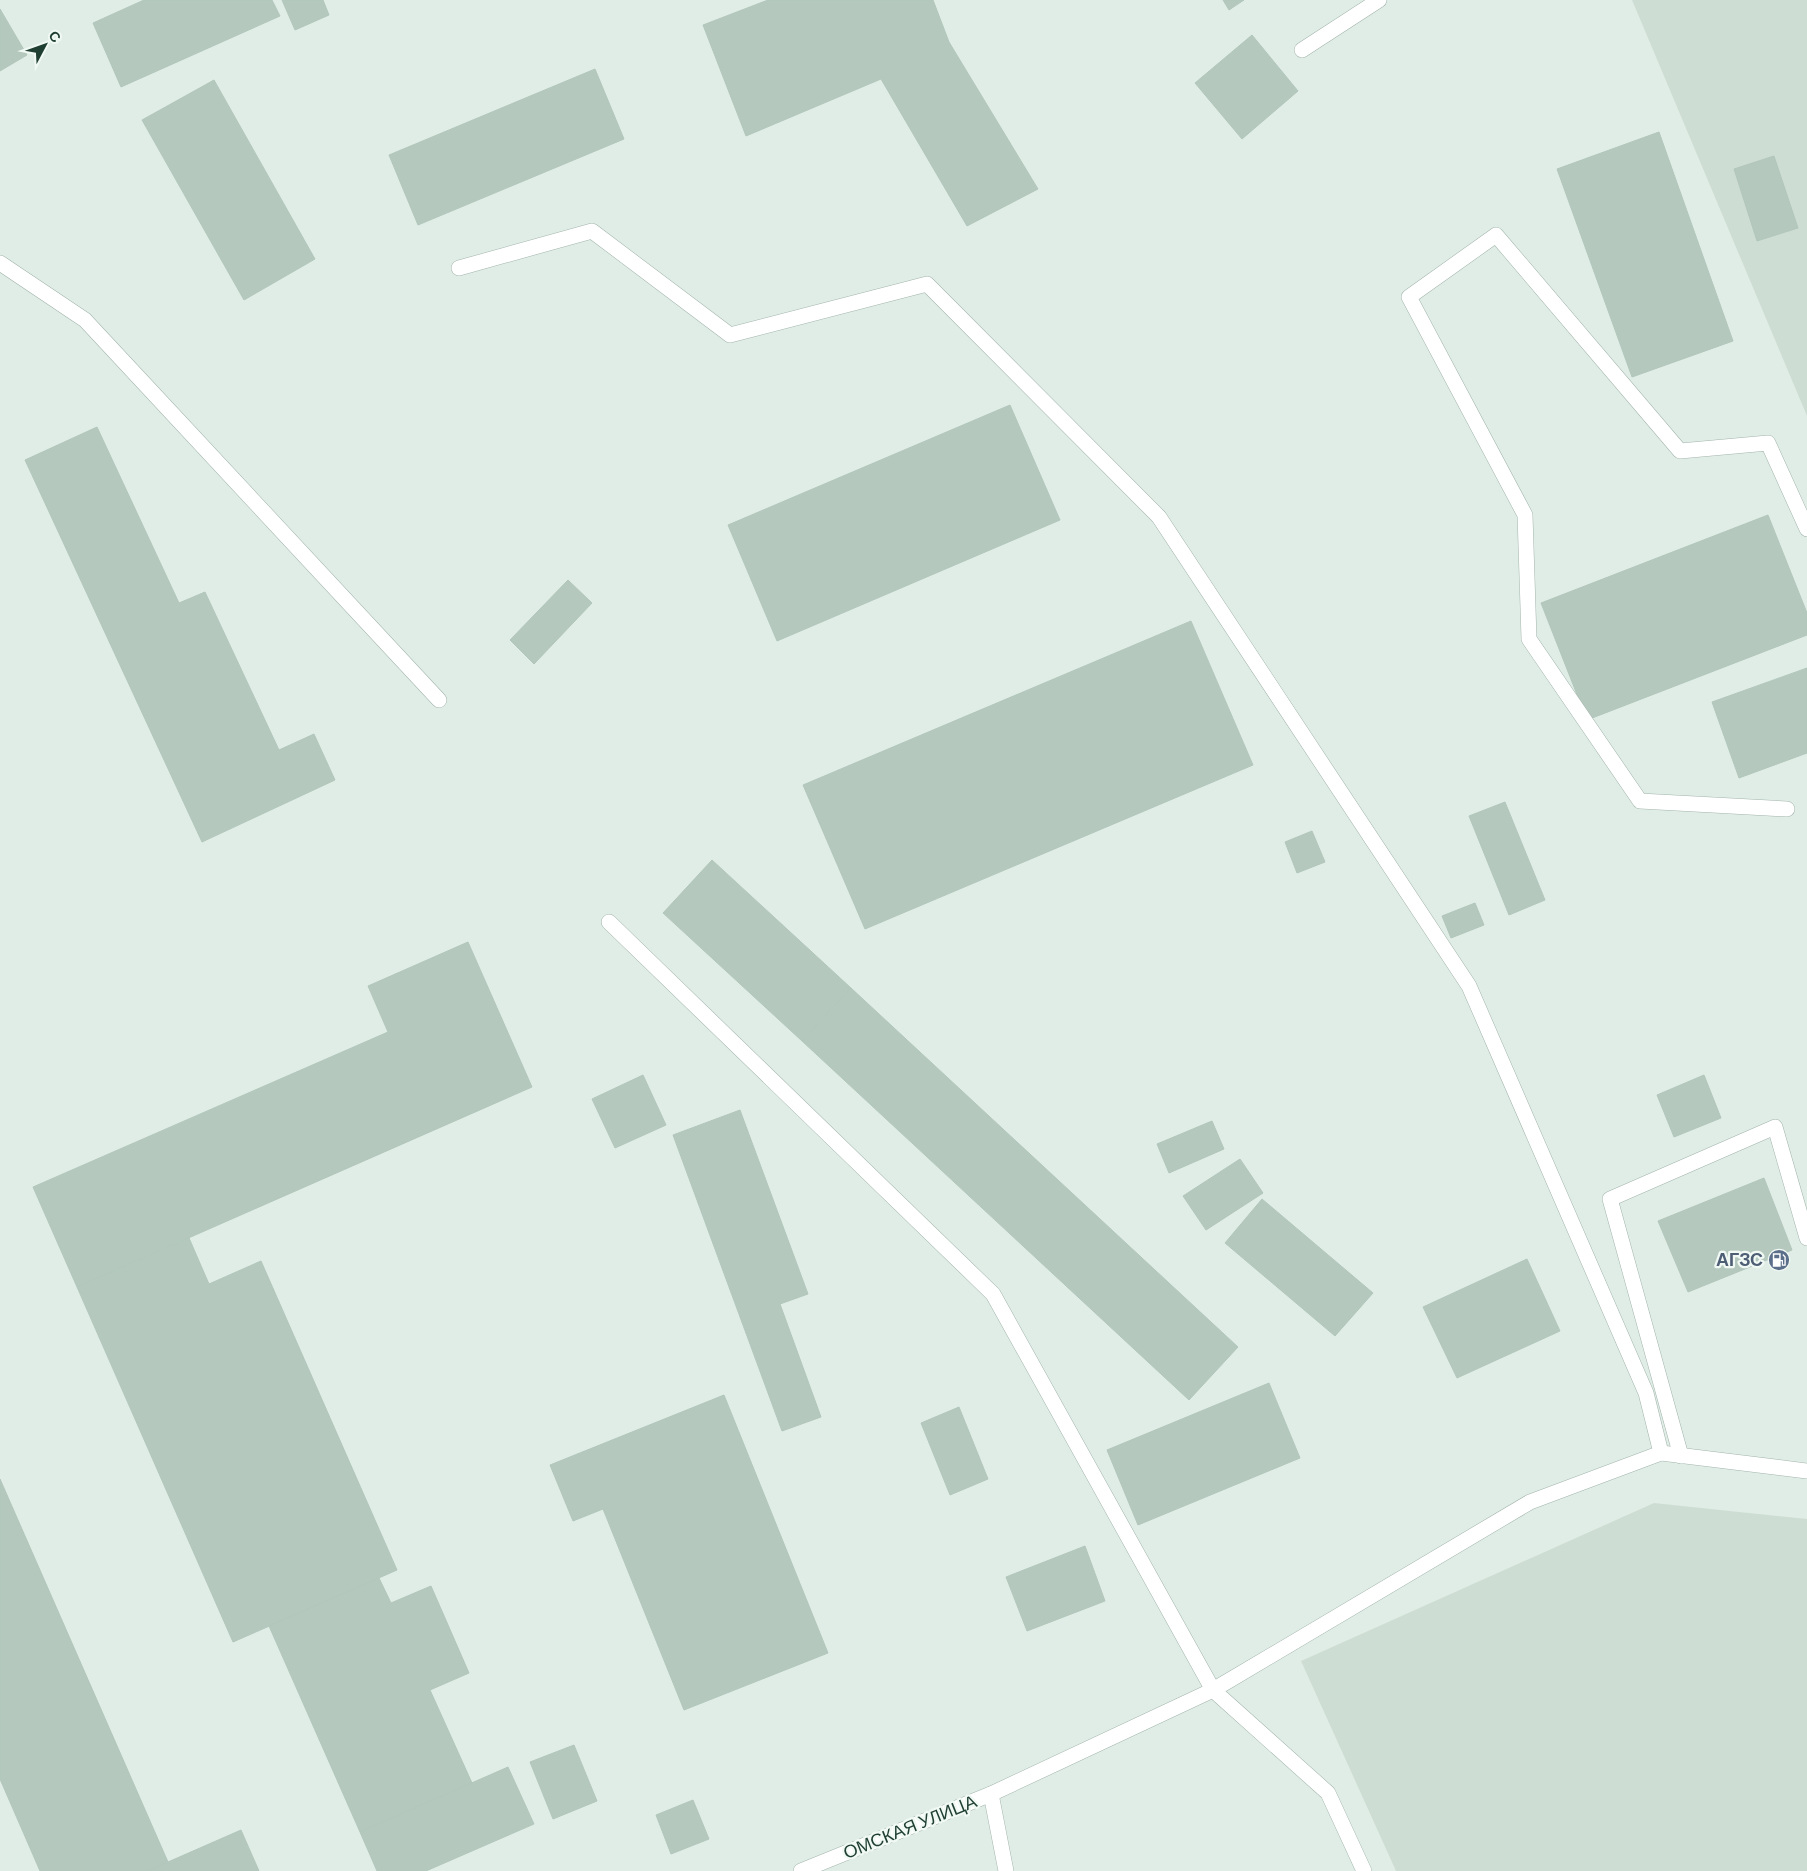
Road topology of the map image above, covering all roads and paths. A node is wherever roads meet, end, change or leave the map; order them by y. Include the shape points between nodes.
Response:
1 (1379, 0) edge
2 (1302, 50) dead end
3 (0, 263) edge
4 (459, 268) dead end
5 (1807, 529) edge
6 (439, 700) dead end
7 (1787, 810) dead end
8 (609, 922) dead end
9 (1807, 1238) edge
10 (1661, 1453) junction
11 (1681, 1456) junction
12 (1807, 1471) edge
13 (1214, 1690) junction
14 (992, 1794) junction
15 (801, 1871) edge
16 (1006, 1871) edge
17 (1364, 1871) edge

1 - 2 street
3 - 6 street via 85,320
4 - 10 street via 592,232 730,335 927,284 1159,517 1469,986 1646,1393
5 - 7 street via 1768,442 1680,451 1496,235 1409,297 1525,515 1529,639 1640,801
8 - 13 street via 993,1294
9 - 11 street via 1775,1128 1610,1198
10 - 11 street
10 - 13 street, ОМСКАЯ УЛИЦА via 1530,1502
11 - 12 street
13 - 14 street, ОМСКАЯ УЛИЦА
13 - 17 street via 1328,1793
14 - 15 street, ОМСКАЯ УЛИЦА
14 - 16 street

